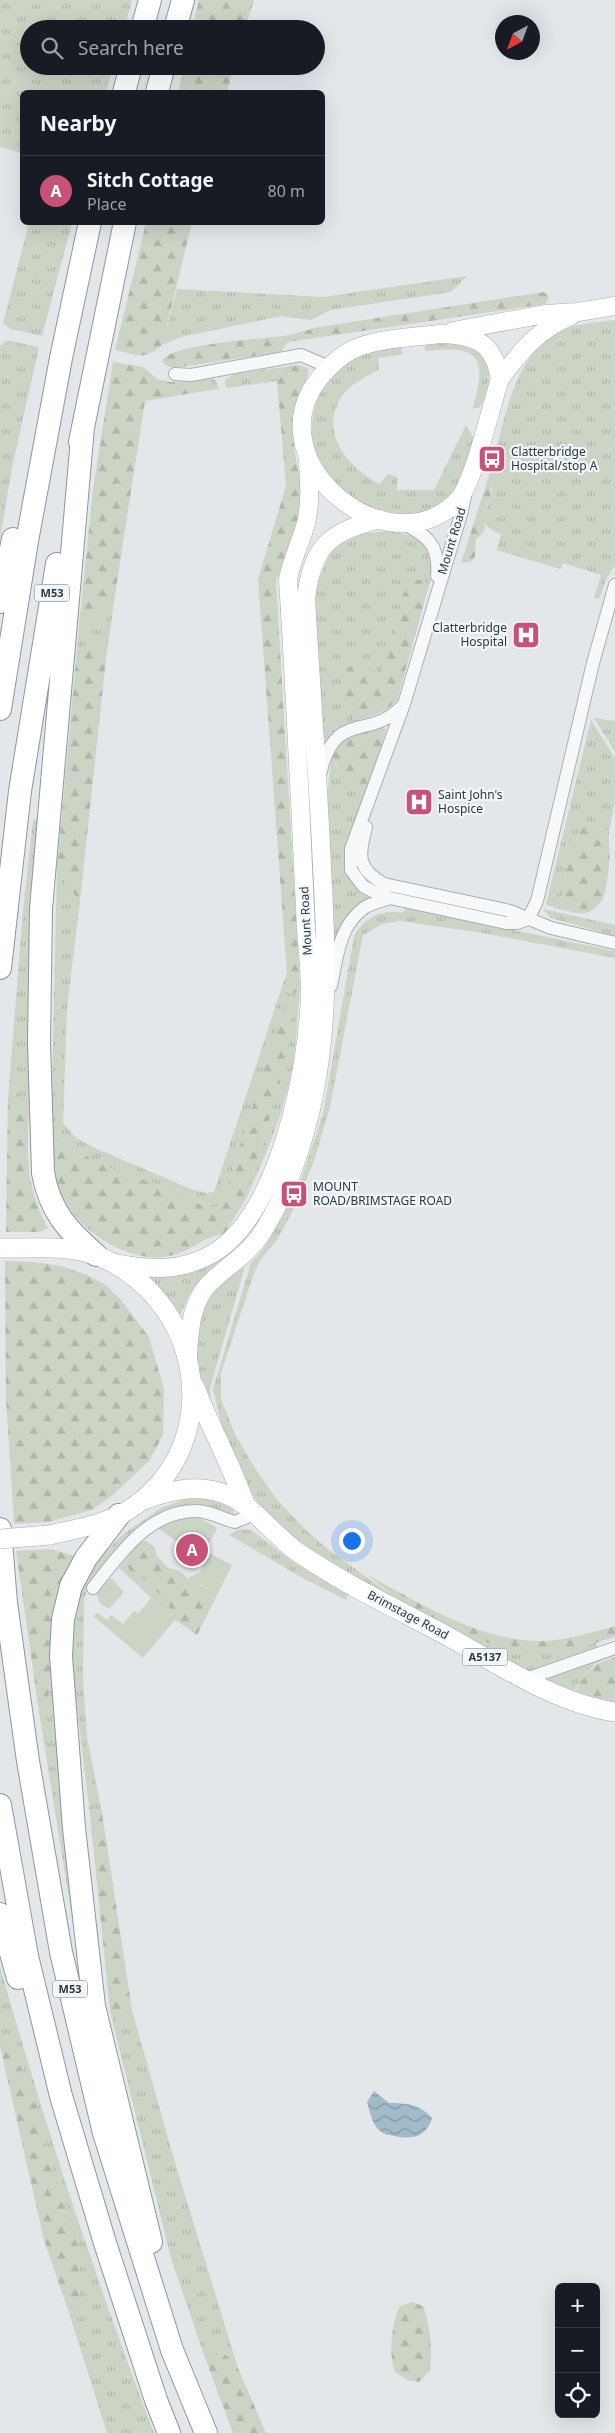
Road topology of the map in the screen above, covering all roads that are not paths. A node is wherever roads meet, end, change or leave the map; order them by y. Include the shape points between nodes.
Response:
1 (150, 0) edge
2 (183, 0) edge
3 (144, 20) edge
4 (177, 20) edge
5 (129, 75) edge
6 (162, 75) edge
7 (125, 90) edge
8 (158, 90) edge
9 (89, 225) edge
10 (124, 225) edge
11 (615, 306) edge
12 (578, 312) junction
13 (441, 334) junction
14 (61, 358) junction
15 (329, 367) junction
16 (175, 374) dead end
17 (500, 379) junction
18 (83, 427) junction
19 (308, 460) junction
20 (467, 486) junction
21 (380, 519) junction
22 (401, 522) junction
23 (615, 585) edge
24 (436, 596) junction
25 (0, 602) edge
26 (404, 704) junction
27 (0, 709) edge
28 (379, 776) junction
29 (318, 783) junction
30 (390, 898) junction
31 (528, 919) junction
32 (615, 943) edge
33 (0, 968) edge
34 (326, 1012) junction
35 (0, 1248) edge
36 (103, 1258) junction
37 (188, 1358) junction
38 (192, 1379) junction
39 (141, 1501) junction
40 (250, 1509) junction
41 (119, 1515) junction
42 (0, 1529) edge
43 (0, 1539) edge
44 (93, 1588) dead end
45 (615, 1648) edge
46 (526, 1679) junction
47 (615, 1712) edge
48 (0, 1805) edge
49 (0, 1914) edge
50 (82, 2166) junction
51 (172, 2350) junction
52 (169, 2433) edge
53 (206, 2433) edge

1 - 3 highway
2 - 4 highway
5 - 7 highway
6 - 8 highway
9 - 14 highway, M53
10 - 18 highway, M53
11 - 12 main road
12 - 13 main road via 545,314
12 - 17 main road via 535,336
13 - 15 main road via 358,347
13 - 17 main road via 460,334 482,343 497,364
14 - 25 highway via 16,522
14 - 27 highway, M53
15 - 16 street via 301,356 191,375
15 - 19 main road via 313,388 305,410 303,443
17 - 20 main road
18 - 33 highway, M53 via 57,559 20,791
18 - 36 highway via 41,908 39,1043 46,1188 58,1216
19 - 21 main road via 325,486 340,500
19 - 36 main road, Mount Road via 306,524 291,562 288,580 310,994 299,1086 280,1152 267,1183 251,1213 230,1240 212,1254 174,1267 145,1269
20 - 22 main road via 448,510 432,519 418,523
20 - 24 street, Mount Road
21 - 22 main road
21 - 29 main road, Mount Road via 351,527 337,535 315,558 309,576 306,598
22 - 24 street, Mount Road via 422,534 433,545 439,561
23 - 31 street via 593,663 537,901
24 - 26 street, Mount Road
26 - 28 street, Mount Road
26 - 29 street via 392,717 344,732 330,744
28 - 30 street, Mount Road via 351,849 350,860 354,874 363,886
28 - 31 street, Mount Road via 360,855 362,864 373,877 384,884 510,911
29 - 34 main road, Mount Road
30 - 31 street, Mount Road via 506,923
30 - 34 street, Mount Road via 365,907 348,924 339,946
31 - 32 street via 551,928
34 - 37 main road, Mount Road via 316,1092 293,1170 259,1237 212,1281 198,1301 189,1331
35 - 36 main road via 75,1251
36 - 37 main road via 138,1280 163,1306 179,1332
37 - 38 main road
38 - 39 main road via 191,1411 182,1445 161,1481
38 - 40 main road, Brimstage Road / A5137
39 - 40 main road, Brimstage Road / A5137 via 196,1488 224,1493
39 - 41 main road
40 - 44 street via 235,1522 195,1510 153,1523 131,1542
40 - 46 main road, Brimstage Road / A5137 via 276,1536 315,1564
41 - 43 main road, bridge via 90,1526 49,1535
41 - 51 highway via 86,1558 72,1586 63,1619 62,1674 74,1828 94,2006 145,2212
42 - 51 highway, M53 via 6,1603 28,1761 61,1952 104,2133
45 - 46 street
46 - 47 main road, Brimstage Road / A5137 via 571,1701
48 - 50 highway, M53 via 27,1956 61,2096
49 - 50 highway via 40,2055
50 - 52 highway, M53
51 - 53 highway, M53

